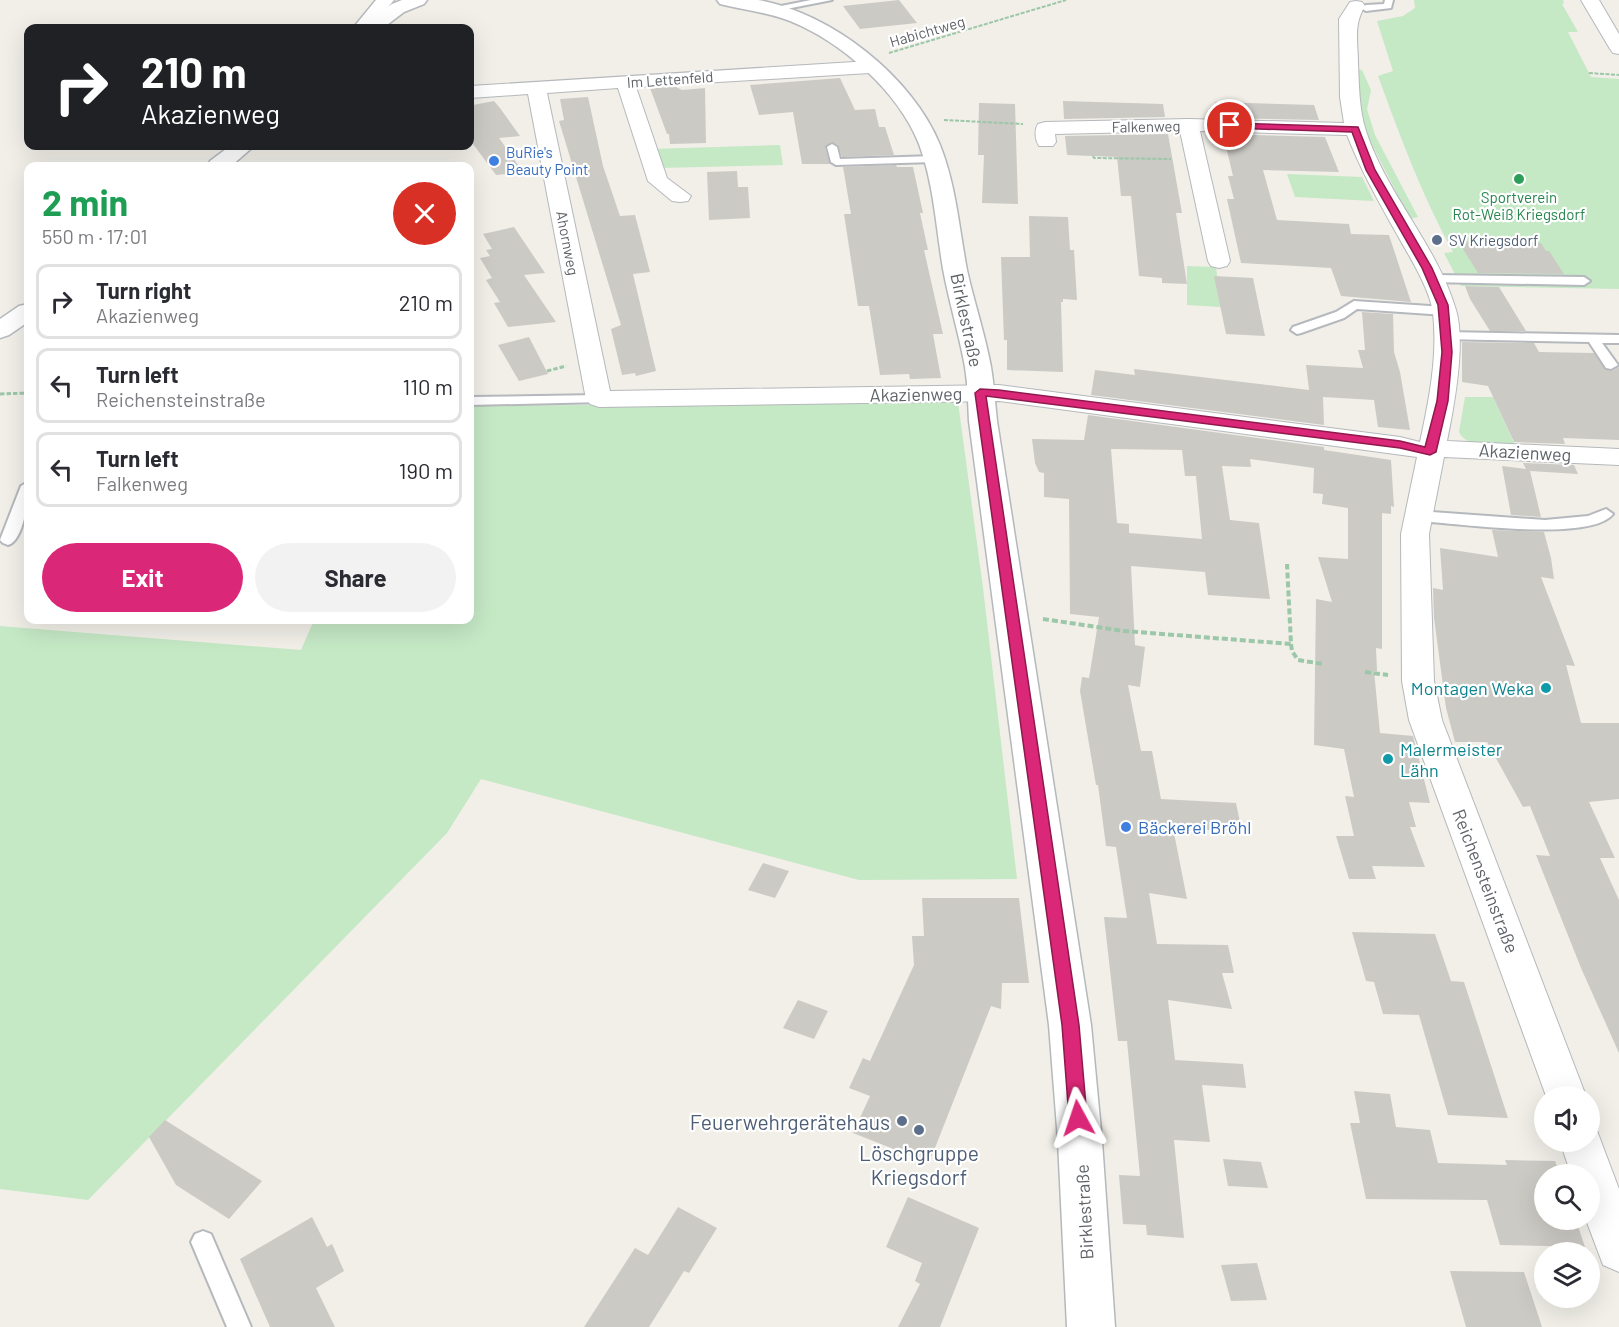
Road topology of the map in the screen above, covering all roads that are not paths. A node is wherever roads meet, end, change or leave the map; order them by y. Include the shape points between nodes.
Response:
1 (385, 0) edge
2 (418, 0) edge
3 (726, 0) edge
4 (828, 0) edge
5 (1389, 0) edge
6 (1590, 0) edge
7 (1356, 5) edge
8 (780, 11) junction
9 (365, 24) edge
10 (377, 24) edge
11 (1619, 49) edge
12 (869, 66) junction
13 (625, 82) junction
14 (536, 88) junction
15 (474, 92) edge
16 (1189, 125) junction
17 (1355, 129) junction
18 (1046, 135) road end
19 (832, 147) dead end
20 (238, 150) edge
21 (934, 159) junction
22 (223, 162) edge
23 (680, 196) dead end
24 (1219, 261) dead end
25 (1433, 279) junction
26 (1584, 281) dead end
27 (24, 313) edge
28 (1446, 324) junction
29 (0, 330) edge
30 (1297, 330) dead end
31 (1593, 338) junction
32 (1619, 339) edge
33 (1611, 365) dead end
34 (980, 393) junction
35 (599, 399) junction
36 (474, 401) edge
37 (1430, 450) junction
38 (1619, 457) edge
39 (24, 497) edge
40 (1606, 514) dead end
41 (1418, 516) junction
42 (8, 540) dead end
43 (1563, 1086) edge
44 (1585, 1152) edge
45 (203, 1242) dead end
46 (1619, 1250) edge
47 (239, 1327) edge
48 (1091, 1327) edge

1 - 9 street
2 - 10 street via 398,8
3 - 8 street, Birklestraße
4 - 8 lane
5 - 7 lane via 1383,8
6 - 11 street
7 - 17 street, Reichensteinstraße via 1348,19 1350,98
8 - 12 street, Birklestraße via 834,38
12 - 13 street, Im Lettenfeld
12 - 21 street, Birklestraße via 916,120
13 - 14 street, Im Lettenfeld
13 - 23 street via 658,181
14 - 15 street, Im Lettenfeld
14 - 35 street, Ahornweg
16 - 17 street, Falkenweg
16 - 18 street, Falkenweg
16 - 24 street
17 - 25 street, Reichensteinstraße via 1371,170
19 - 21 lane via 836,162
20 - 22 street
21 - 34 street, Birklestraße via 978,367
25 - 26 lane
25 - 28 street, Reichensteinstraße
27 - 29 street
28 - 30 lane via 1354,305 1340,315
28 - 31 lane
28 - 37 street, Reichensteinstraße via 1442,401
31 - 32 lane
31 - 33 lane
34 - 35 street, Akazienweg
34 - 37 street, Akazienweg
34 - 48 street, Birklestraße via 1070,1025
35 - 36 lane, Akazienweg
37 - 38 street, Akazienweg
37 - 41 street, Reichensteinstraße
39 - 42 lane
40 - 41 lane via 1589,523 1555,525
41 - 43 street, Reichensteinstraße via 1415,534 1420,703
44 - 46 street
45 - 47 lane

